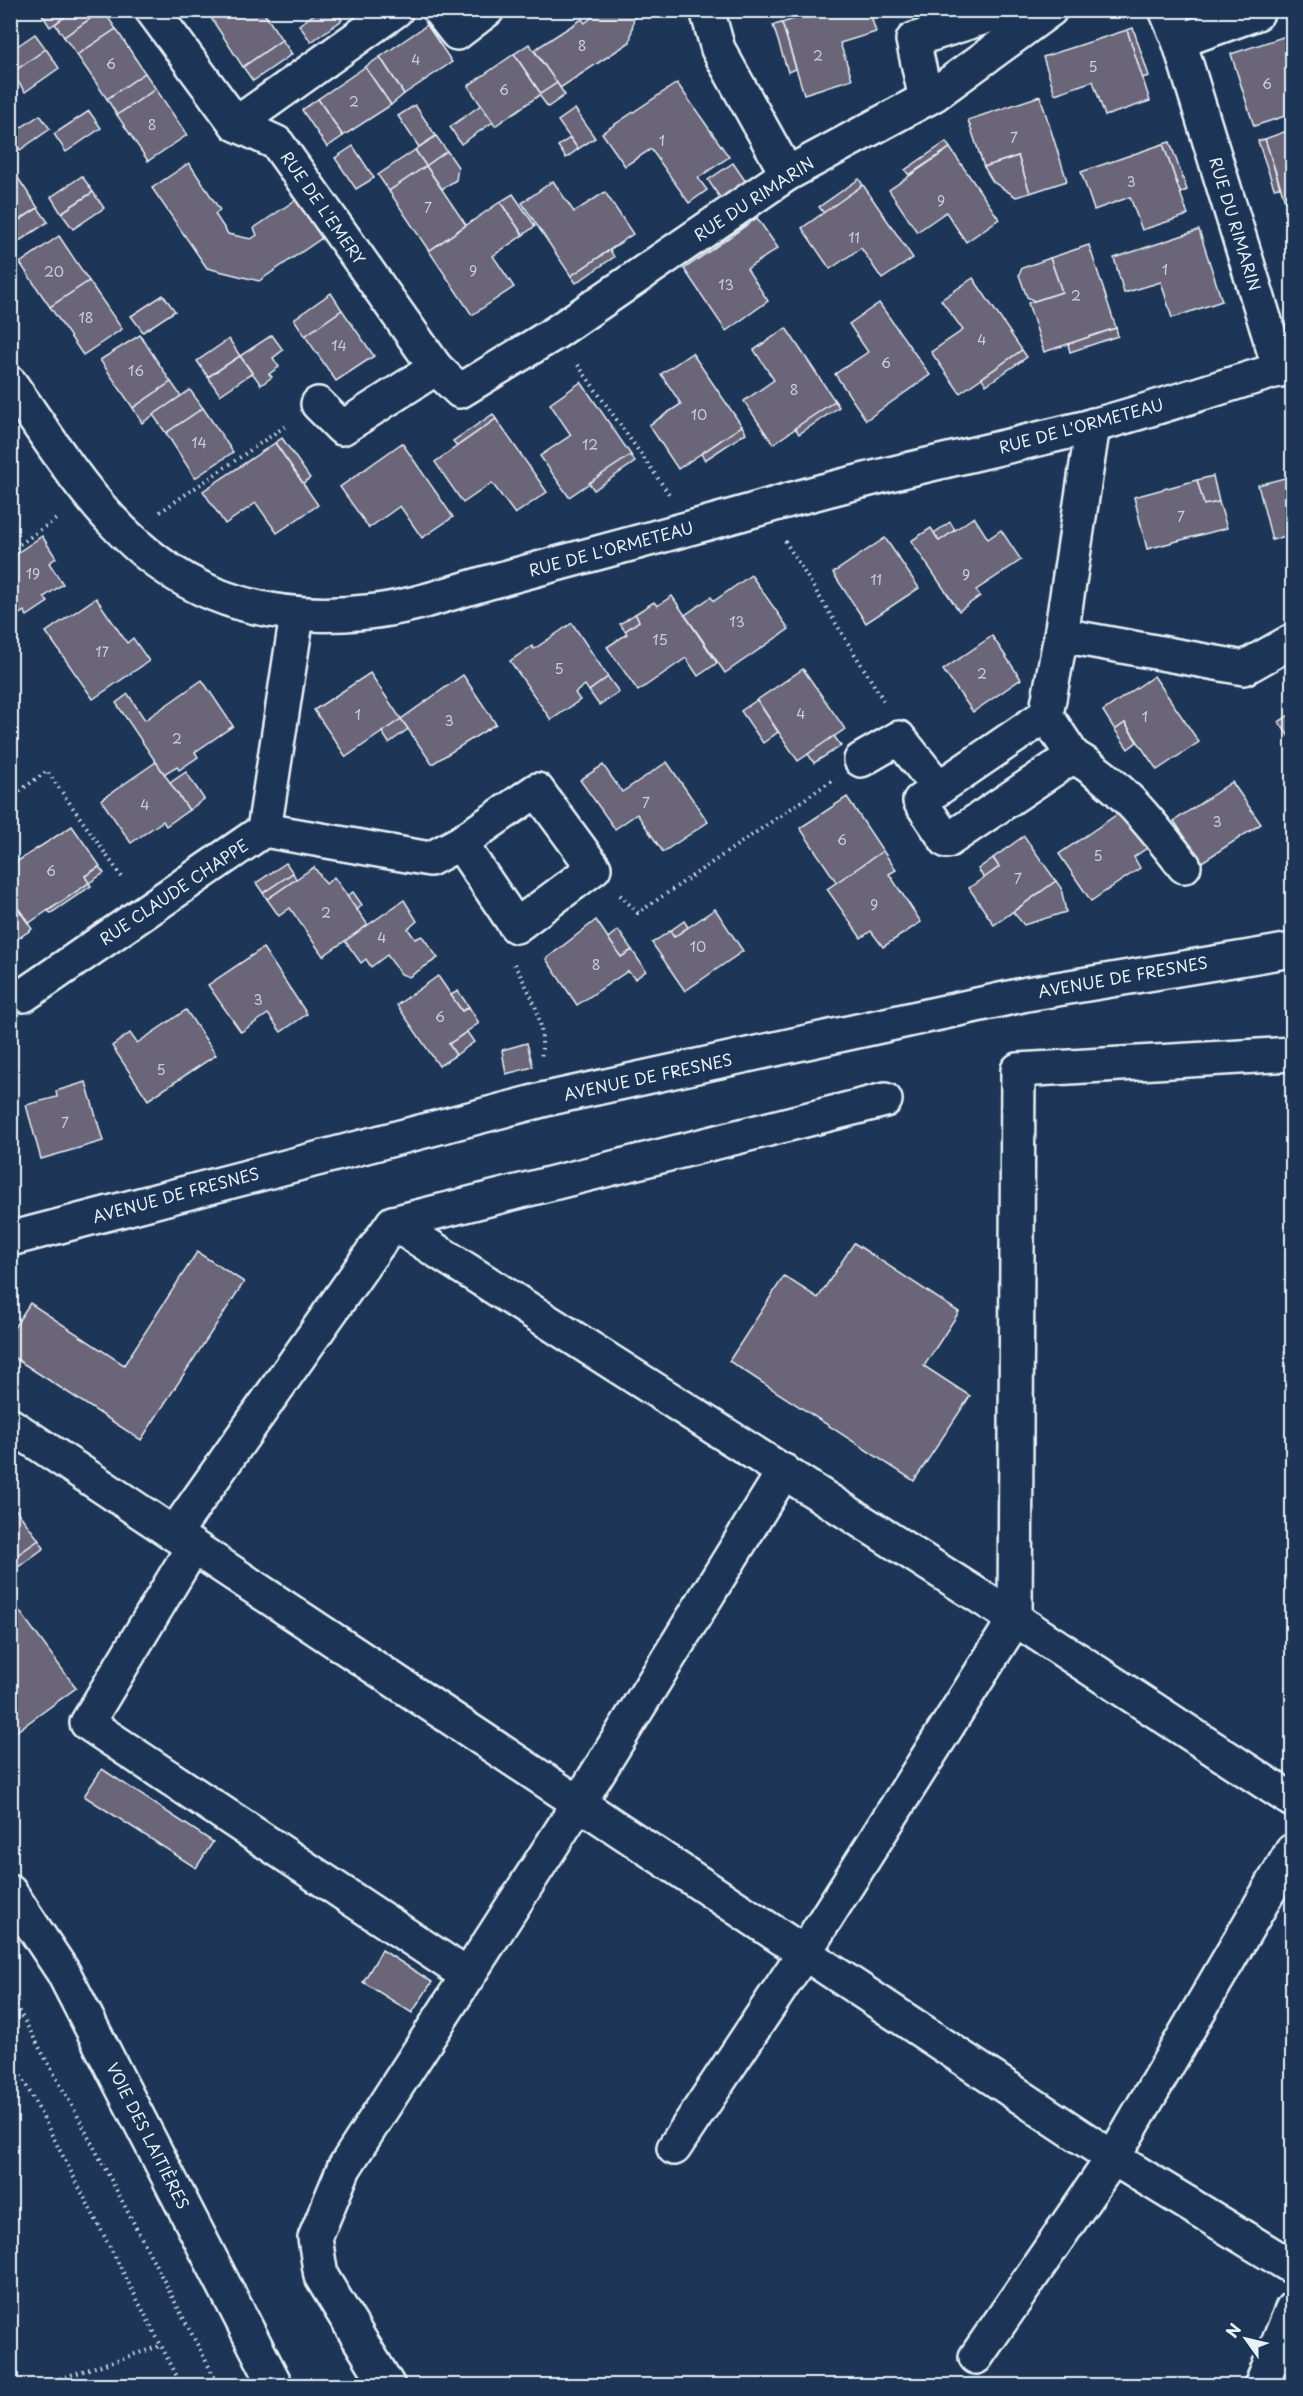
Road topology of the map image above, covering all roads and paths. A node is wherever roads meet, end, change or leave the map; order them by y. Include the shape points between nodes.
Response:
1 (152, 10) edge
2 (396, 10) edge
3 (439, 10) edge
4 (487, 10) edge
5 (706, 10) edge
6 (1007, 10) edge
7 (1050, 10) edge
8 (1167, 10) edge
9 (1257, 10) edge
10 (1179, 41) junction
11 (926, 99) junction
12 (236, 124) junction
13 (787, 174) junction
14 (555, 333) junction
15 (436, 368) junction
16 (1286, 368) edge
17 (10, 382) edge
18 (460, 391) joint
19 (318, 404) joint
20 (1093, 425) junction
21 (89, 496) junction
22 (764, 507) junction
23 (693, 528) junction
24 (125, 536) junction
25 (10, 551) edge
26 (297, 615) junction
27 (1061, 635) junction
28 (1293, 640) edge
29 (1046, 716) junction
30 (898, 738) junction
31 (1073, 756) junction
32 (861, 760) joint
33 (938, 788) junction
34 (10, 798) edge
35 (264, 830) junction
36 (460, 843) junction
37 (1184, 866) dead end
38 (594, 868) junction
39 (146, 910) junction
40 (516, 926) junction
41 (1293, 951) edge
42 (24, 995) dead end
43 (1293, 1054) edge
44 (546, 1100) junction
45 (885, 1100) dead end
46 (393, 1223) junction
47 (10, 1239) edge
48 (10, 1425) edge
49 (784, 1471) junction
50 (184, 1541) junction
51 (1016, 1619) junction
52 (1293, 1800) edge
53 (579, 1803) junction
54 (1293, 1851) edge
55 (10, 1892) edge
56 (804, 1953) junction
57 (468, 1976) junction
58 (10, 1995) edge
59 (10, 2054) edge
60 (674, 2148) dead end
61 (1113, 2158) junction
62 (1293, 2267) edge
63 (1293, 2309) edge
64 (160, 2346) junction
65 (976, 2357) dead end
66 (37, 2385) edge
67 (182, 2385) edge
68 (219, 2385) edge
69 (276, 2385) edge
70 (388, 2385) edge
71 (1261, 2385) edge

1 - 12 street, RUE DE L'EMERY
2 - 12 street
3 - 4 street via 457,33
5 - 13 street via 718,49
6 - 11 street via 913,40
7 - 11 street, RUE DU RIMARIN
8 - 10 street, RUE DU RIMARIN
9 - 10 street
10 - 16 street, RUE DU RIMARIN
11 - 13 street, RUE DU RIMARIN
12 - 15 street, RUE DE L'EMERY via 277,143
13 - 14 street, RUE DU RIMARIN
14 - 18 street, RUE DU RIMARIN
14 - 23 path
15 - 18 street, RUE DE L'EMERY
15 - 19 street via 342,428
16 - 20 street, RUE DE L'ORMETEAU
17 - 21 street, RUE DE L'ORMETEAU
19 - 24 path
20 - 22 street, RUE DE L'ORMETEAU
20 - 27 street
21 - 24 street, RUE DE L'ORMETEAU
21 - 25 path
22 - 23 street, RUE DE L'ORMETEAU
22 - 30 path via 898,723
23 - 26 street, RUE DE L'ORMETEAU via 371,612
24 - 26 street, RUE DE L'ORMETEAU via 180,578 215,595
26 - 35 street, RUE CLAUDE CHAPPE
27 - 28 street via 1244,668
27 - 29 street
29 - 31 street
29 - 33 street
30 - 32 street
30 - 33 street
31 - 33 street via 947,841 920,801
31 - 37 street via 1095,768 1134,803
32 - 38 path via 638,913
34 - 39 path via 47,771
35 - 36 street via 430,859
35 - 39 street, RUE CLAUDE CHAPPE
36 - 38 street via 537,790
36 - 40 street
38 - 40 street
39 - 42 street, RUE CLAUDE CHAPPE
40 - 44 path via 505,948 536,1002 544,1037 538,1079
41 - 44 street, AVENUE DE FRESNES via 1027,994
43 - 51 street via 1018,1070
44 - 47 street, AVENUE DE FRESNES
45 - 46 street
46 - 49 street
46 - 50 street
48 - 50 street
49 - 51 street
49 - 53 street
50 - 53 street
50 - 57 street via 87,1723
51 - 52 street
51 - 56 street
53 - 56 street
53 - 57 street
54 - 61 street
55 - 69 street, VOIE DES LAITIÈRES via 63,1972
56 - 60 street
56 - 61 street
57 - 70 street via 344,2168 315,2238 321,2276
58 - 68 path
59 - 64 path
61 - 62 street
61 - 65 street
63 - 71 street
64 - 66 path
64 - 67 path

